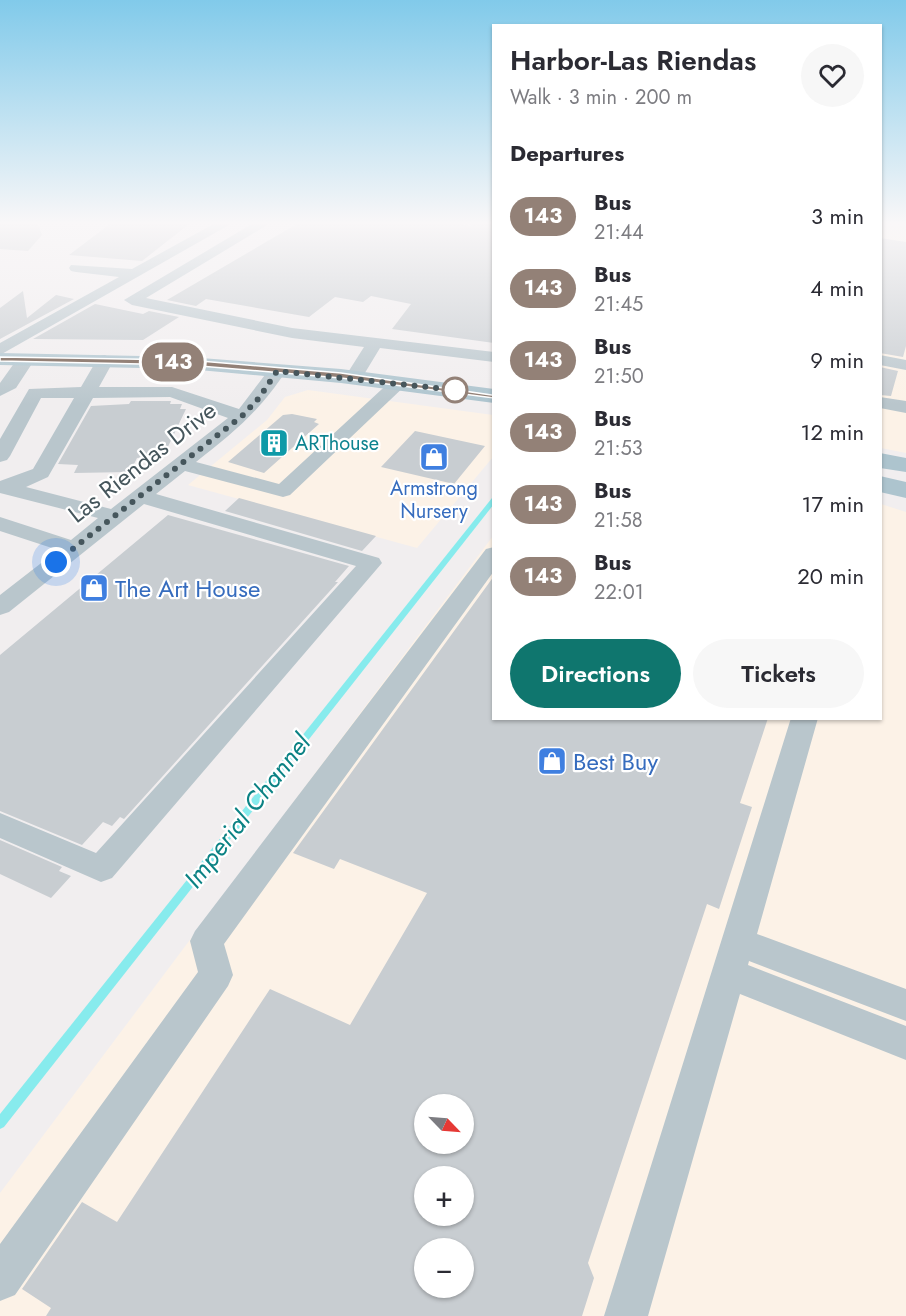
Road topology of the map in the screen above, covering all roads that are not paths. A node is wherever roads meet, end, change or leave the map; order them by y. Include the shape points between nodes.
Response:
1 (120, 282) edge
2 (162, 282) edge
3 (375, 343) junction
4 (0, 350) edge
5 (492, 357) edge
6 (0, 359) edge
7 (26, 359) junction
8 (105, 360) junction
9 (882, 360) edge
10 (906, 365) edge
11 (277, 371) junction
12 (354, 377) junction
13 (400, 382) junction
14 (0, 391) edge
15 (87, 392) junction
16 (492, 396) edge
17 (882, 402) edge
18 (906, 406) edge
19 (242, 416) junction
20 (0, 456) edge
21 (180, 464) junction
22 (882, 484) edge
23 (3, 487) edge
24 (906, 490) edge
25 (139, 496) junction
26 (114, 516) junction
27 (4, 530) edge
28 (75, 548) junction
29 (492, 557) edge
30 (0, 607) edge
31 (804, 720) edge
32 (0, 825) edge
33 (733, 958) junction
34 (906, 1005) edge
35 (906, 1043) edge
36 (0, 1280) edge
37 (626, 1316) edge

1 - 4 street
2 - 3 street via 132,300 292,333
3 - 5 street
3 - 12 street
6 - 7 main road
7 - 8 main road
7 - 14 street via 10,384
8 - 11 main road
8 - 15 street
9 - 10 street
11 - 12 main road
11 - 19 street, Las Riendas Drive
12 - 13 main road
13 - 16 main road
13 - 21 street via 284,491
15 - 19 street via 172,392
15 - 20 street via 36,393
15 - 23 street via 41,473
17 - 18 street
19 - 21 street, Las Riendas Drive
21 - 25 street, Las Riendas Drive
22 - 24 main road
23 - 26 street
25 - 26 street, Las Riendas Drive
25 - 32 street via 370,563 101,869
26 - 28 street, Las Riendas Drive
27 - 28 street
28 - 30 street, Las Riendas Drive
29 - 36 street via 207,941 216,975
31 - 33 street
33 - 34 street
33 - 35 street
33 - 37 street

